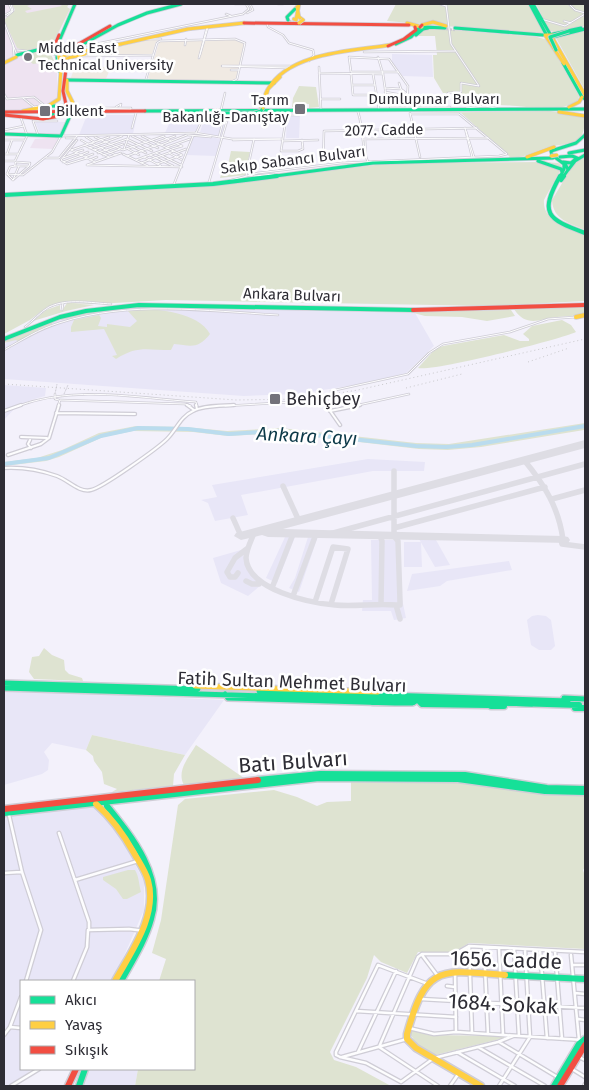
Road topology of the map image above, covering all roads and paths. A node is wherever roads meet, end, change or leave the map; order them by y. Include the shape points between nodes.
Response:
1 (74, 4) edge
2 (181, 4) edge
3 (235, 4) edge
4 (246, 4) edge
5 (250, 4) edge
6 (278, 4) edge
7 (283, 4) edge
8 (440, 4) edge
9 (531, 4) edge
10 (569, 4) edge
11 (11, 5) edge
12 (446, 5) edge
13 (297, 6) edge
14 (585, 13) edge
15 (226, 14) dead end
16 (5, 16) edge
17 (137, 16) junction
18 (231, 16) junction
19 (541, 19) junction
20 (298, 21) junction
21 (564, 21) dead end
22 (239, 22) junction
23 (264, 22) junction
24 (330, 22) junction
25 (355, 22) junction
26 (4, 23) edge
27 (249, 23) junction
28 (571, 23) junction
29 (200, 24) junction
30 (208, 26) junction
31 (418, 26) junction
32 (446, 28) tunnel mouth
33 (583, 28) edge
34 (455, 29) tunnel mouth
35 (62, 32) junction
36 (166, 33) junction
37 (549, 35) junction
38 (145, 39) junction
39 (186, 39) junction
40 (204, 39) junction
41 (166, 40) junction
42 (130, 43) junction
43 (54, 45) junction
44 (85, 45) junction
45 (185, 45) dead end
46 (44, 50) junction
47 (455, 51) junction
48 (364, 52) junction
49 (67, 54) junction
50 (16, 55) junction
51 (153, 55) junction
52 (378, 57) junction
53 (199, 58) dead end
54 (309, 61) junction
55 (4, 62) edge
56 (240, 66) junction
57 (319, 67) dead end
58 (289, 68) junction
59 (231, 70) dead end
60 (239, 70) junction
61 (319, 72) junction
62 (398, 72) junction
63 (382, 73) junction
64 (351, 74) junction
65 (373, 74) junction
66 (63, 80) junction
67 (147, 81) junction
68 (226, 82) junction
69 (273, 83) junction
70 (400, 83) dead end
71 (352, 85) junction
72 (375, 85) junction
73 (401, 88) junction
74 (385, 90) junction
75 (225, 93) dead end
76 (377, 95) junction
77 (407, 95) junction
78 (4, 96) edge
79 (447, 96) dead end
80 (23, 98) junction
81 (584, 98) edge
82 (320, 99) junction
83 (340, 99) dead end
84 (378, 99) junction
85 (416, 104) dead end
86 (429, 104) dead end
87 (391, 105) dead end
88 (424, 105) junction
89 (379, 107) junction
90 (450, 107) dead end
91 (500, 109) junction
92 (555, 109) junction
93 (585, 109) edge
94 (264, 110) junction
95 (321, 110) junction
96 (338, 110) junction
97 (408, 110) junction
98 (548, 110) junction
99 (179, 111) junction
100 (361, 111) junction
101 (4, 113) edge
102 (67, 113) junction
103 (136, 113) junction
104 (160, 113) junction
105 (201, 113) junction
106 (284, 113) junction
107 (226, 115) junction
108 (299, 115) dead end
109 (585, 116) edge
110 (21, 117) dead end
111 (57, 121) dead end
112 (24, 126) junction
113 (132, 128) dead end
114 (477, 128) junction
115 (415, 129) junction
116 (466, 129) junction
117 (4, 130) edge
118 (363, 130) junction
119 (195, 134) junction
120 (4, 135) edge
121 (38, 135) junction
122 (187, 135) dead end
123 (93, 136) junction
124 (110, 136) dead end
125 (122, 136) dead end
126 (128, 136) junction
127 (142, 136) dead end
128 (152, 136) dead end
129 (175, 136) dead end
130 (585, 136) edge
131 (26, 137) junction
132 (63, 137) junction
133 (219, 137) junction
134 (77, 138) junction
135 (86, 138) dead end
136 (157, 138) junction
137 (192, 138) junction
138 (222, 138) junction
139 (468, 138) junction
140 (489, 138) junction
141 (101, 139) junction
142 (166, 139) junction
143 (364, 139) junction
144 (417, 139) junction
145 (4, 140) edge
146 (12, 140) junction
147 (81, 140) dead end
148 (152, 140) junction
149 (254, 140) junction
150 (281, 140) junction
151 (302, 140) junction
152 (318, 140) dead end
153 (172, 141) junction
154 (94, 142) junction
155 (106, 142) junction
156 (145, 142) junction
157 (156, 142) junction
158 (89, 143) junction
159 (111, 144) junction
160 (123, 144) dead end
161 (127, 144) dead end
162 (139, 144) junction
163 (161, 144) junction
164 (177, 144) junction
165 (96, 145) junction
166 (84, 146) junction
167 (116, 146) junction
168 (154, 146) junction
169 (566, 146) junction
170 (4, 147) edge
171 (10, 147) junction
172 (133, 147) junction
173 (89, 148) junction
174 (100, 148) junction
175 (147, 148) junction
176 (158, 148) dead end
177 (168, 148) junction
178 (120, 149) junction
179 (126, 149) junction
180 (186, 149) dead end
181 (71, 150) junction
182 (83, 150) dead end
183 (94, 150) junction
184 (105, 150) junction
185 (141, 150) junction
186 (163, 150) junction
187 (173, 150) junction
188 (152, 151) dead end
189 (281, 151) junction
190 (298, 151) junction
191 (76, 152) junction
192 (88, 152) dead end
193 (98, 152) junction
194 (110, 152) junction
195 (177, 152) junction
196 (585, 152) edge
197 (123, 153) junction
198 (134, 153) junction
199 (146, 153) dead end
200 (156, 153) junction
201 (168, 153) junction
202 (294, 153) dead end
203 (4, 154) edge
204 (7, 154) junction
205 (18, 154) junction
206 (93, 154) dead end
207 (81, 155) junction
208 (103, 155) junction
209 (117, 155) junction
210 (139, 155) dead end
211 (150, 155) junction
212 (162, 155) junction
213 (556, 155) junction
214 (280, 156) dead end
215 (86, 157) junction
216 (97, 157) dead end
217 (144, 157) junction
218 (176, 157) junction
219 (420, 157) junction
220 (473, 157) junction
221 (46, 158) junction
222 (62, 158) junction
223 (109, 158) junction
224 (155, 158) junction
225 (169, 159) junction
226 (520, 159) junction
227 (90, 160) junction
228 (136, 160) junction
229 (149, 160) junction
230 (182, 160) dead end
231 (367, 161) junction
232 (4, 162) edge
233 (63, 162) junction
234 (95, 162) junction
235 (141, 162) junction
236 (163, 162) junction
237 (157, 164) junction
238 (323, 164) junction
239 (14, 166) junction
240 (19, 166) junction
241 (29, 166) junction
242 (150, 166) junction
243 (161, 166) dead end
244 (173, 166) dead end
245 (182, 166) junction
246 (565, 171) junction
247 (7, 174) junction
248 (274, 174) junction
249 (14, 175) junction
250 (20, 175) junction
251 (251, 175) junction
252 (246, 176) junction
253 (13, 180) junction
254 (230, 180) junction
255 (209, 182) junction
256 (174, 184) junction
257 (4, 194) edge
258 (585, 232) edge
259 (63, 303) junction
260 (585, 303) edge
261 (111, 304) junction
262 (62, 310) dead end
263 (278, 315) dead end
264 (585, 315) edge
265 (576, 317) joint
266 (58, 319) dead end
267 (58, 323) junction
268 (25, 327) junction
269 (4, 338) edge
270 (4, 350) edge
271 (332, 391) dead end
272 (409, 394) dead end
273 (55, 395) junction
274 (351, 395) dead end
275 (322, 399) junction
276 (60, 400) junction
277 (195, 409) junction
278 (4, 411) edge
279 (330, 412) junction
280 (56, 413) junction
281 (135, 414) dead end
282 (340, 425) dead end
283 (22, 437) dead end
284 (49, 438) junction
285 (30, 440) dead end
286 (31, 448) junction
287 (8, 455) dead end
288 (4, 468) edge
289 (4, 683) edge
290 (40, 684) junction
291 (4, 688) edge
292 (224, 694) junction
293 (428, 696) junction
294 (503, 697) junction
295 (416, 699) junction
296 (585, 700) edge
297 (492, 702) junction
298 (582, 706) edge
299 (538, 787) junction
300 (547, 790) junction
301 (585, 790) edge
302 (106, 798) junction
303 (93, 800) junction
304 (5, 812) edge
305 (59, 833) dead end
306 (141, 860) junction
307 (22, 872) junction
308 (4, 873) edge
309 (75, 880) junction
310 (88, 930) junction
311 (142, 931) junction
312 (469, 946) junction
313 (484, 947) junction
314 (499, 948) junction
315 (514, 949) junction
316 (524, 949) junction
317 (540, 950) junction
318 (555, 951) junction
319 (585, 952) edge
320 (422, 954) junction
321 (571, 955) dead end
322 (572, 965) junction
323 (585, 966) edge
324 (396, 971) junction
325 (455, 972) junction
326 (470, 972) junction
327 (485, 973) junction
328 (500, 974) junction
329 (437, 975) junction
330 (516, 975) junction
331 (526, 976) junction
332 (542, 976) junction
333 (410, 977) junction
334 (557, 977) junction
335 (573, 978) junction
336 (585, 979) edge
337 (26, 980) edge
338 (73, 980) edge
339 (116, 980) edge
340 (121, 980) edge
341 (428, 984) junction
342 (447, 986) dead end
343 (455, 987) junction
344 (574, 993) junction
345 (585, 994) edge
346 (421, 999) junction
347 (20, 1000) edge
348 (456, 1002) junction
349 (471, 1002) junction
350 (486, 1003) junction
351 (502, 1004) junction
352 (517, 1005) junction
353 (528, 1006) junction
354 (544, 1007) junction
355 (560, 1008) junction
356 (576, 1008) junction
357 (585, 1008) edge
358 (356, 1011) junction
359 (377, 1012) junction
360 (394, 1013) junction
361 (414, 1014) junction
362 (456, 1017) junction
363 (577, 1019) junction
364 (585, 1020) edge
365 (10, 1027) junction
366 (20, 1028) edge
367 (408, 1028) junction
368 (456, 1032) junction
369 (472, 1033) junction
370 (488, 1034) junction
371 (4, 1035) edge
372 (503, 1035) junction
373 (514, 1036) junction
374 (519, 1036) junction
375 (530, 1037) junction
376 (546, 1038) junction
377 (407, 1039) junction
378 (562, 1039) junction
379 (583, 1041) edge
380 (498, 1042) junction
381 (379, 1047) junction
382 (477, 1047) junction
383 (358, 1052) junction
384 (457, 1052) junction
385 (519, 1054) junction
386 (578, 1056) junction
387 (340, 1057) junction
388 (434, 1058) junction
389 (585, 1060) edge
390 (511, 1067) junction
391 (570, 1068) junction
392 (38, 1070) edge
393 (76, 1070) edge
394 (85, 1070) edge
395 (416, 1071) junction
396 (459, 1073) junction
397 (585, 1077) edge
398 (559, 1078) junction
399 (503, 1079) junction
400 (11, 1086) edge
401 (68, 1086) edge
402 (79, 1086) edge
403 (438, 1086) edge
404 (450, 1086) edge
405 (481, 1086) edge
406 (499, 1086) edge
407 (515, 1086) edge
408 (545, 1086) edge
409 (554, 1086) edge
410 (560, 1086) edge

1 - 35 main road via 72,16
2 - 17 main road
3 - 4 street
4 - 18 street via 248,11
5 - 29 street via 253,10 249,12
6 - 7 street
8 - 12 street
9 - 19 main road
9 - 37 main road
10 - 14 street
11 - 16 street via 13,11
12 - 47 street via 450,42
13 - 20 main road
13 - 20 main road via 287,17
14 - 28 street
15 - 18 street
17 - 44 main road
17 - 49 main road via 101,30
18 - 44 street
19 - 28 street via 562,26
19 - 37 main road
20 - 23 main road
20 - 23 main road
20 - 24 main road
20 - 25 main road
21 - 28 street
22 - 23 main road
22 - 29 main road
22 - 36 main road
23 - 24 main road
23 - 27 main road
23 - 54 street via 289,43 312,50 314,55
24 - 25 main road
25 - 27 main road
25 - 31 main road
25 - 31 main road
26 - 50 street
26 - 50 street
27 - 30 main road
29 - 36 main road
30 - 38 main road
30 - 40 street
31 - 32 main road via 431,22
31 - 48 main road via 416,35 399,44
31 - 54 main road via 406,40 388,46
33 - 37 main road
33 - 37 main road, bridge
34 - 37 main road
35 - 43 main road
35 - 49 main road via 57,40
36 - 38 main road
37 - 81 main road
37 - 81 main road, bridge
38 - 41 street
38 - 42 main road
38 - 49 main road
38 - 66 main road, bridge via 68,54 61,58
39 - 40 street
39 - 41 street
39 - 45 street
40 - 53 street
40 - 56 street via 243,41
41 - 51 street via 158,42
42 - 49 main road
42 - 49 main road
43 - 46 main road
43 - 49 main road via 55,50
44 - 49 main road
46 - 49 main road
46 - 50 main road
46 - 50 main road
47 - 48 street
47 - 79 street via 479,86 461,84 460,92 448,93
48 - 58 main road
49 - 51 street
49 - 66 main road, bridge
49 - 66 main road
49 - 66 main road via 68,69
50 - 55 main road
51 - 67 street
52 - 62 street via 388,59
52 - 63 street
52 - 63 street via 348,57 351,72
54 - 58 main road
56 - 56 street via 222,66
56 - 58 street
56 - 58 street
56 - 60 street
57 - 61 street
58 - 69 main road
59 - 60 street
60 - 68 street via 237,79
61 - 64 street
61 - 82 street
62 - 63 street
62 - 77 street via 408,86
63 - 65 street
63 - 74 street
64 - 65 street
64 - 71 street
65 - 72 street
66 - 67 main road
66 - 101 main road via 59,99 48,106
66 - 102 main road
66 - 102 main road
67 - 68 main road
68 - 69 main road
69 - 94 main road via 266,93
69 - 94 main road via 263,95
70 - 73 street
71 - 72 street
71 - 76 street via 353,95
72 - 76 street
73 - 74 street
73 - 77 street
74 - 77 street
74 - 84 street via 386,98
75 - 107 street
76 - 84 street
77 - 88 street via 422,99
77 - 97 street
78 - 80 street via 7,99
80 - 80 street via 34,107 44,105 34,97
81 - 92 main road via 574,106
81 - 93 main road via 580,106
82 - 83 street
82 - 95 street
84 - 89 street
85 - 88 street
86 - 88 street
87 - 97 street
89 - 97 main road
89 - 100 main road
90 - 97 street
91 - 92 main road, Dumlupınar Bulvarı
91 - 97 main road
91 - 100 main road, Dumlupınar Bulvarı
92 - 93 main road, Dumlupınar Bulvarı
93 - 98 main road, Dumlupınar Bulvarı
94 - 105 main road, bridge
94 - 106 main road
94 - 107 main road
94 - 107 main road, Dumlupınar Bulvarı
95 - 96 main road, Dumlupınar Bulvarı
95 - 106 main road, Dumlupınar Bulvarı
96 - 100 main road, Dumlupınar Bulvarı
96 - 105 main road, Dumlupınar Bulvarı
97 - 98 main road, Dumlupınar Bulvarı
97 - 100 main road, Dumlupınar Bulvarı
97 - 114 street via 459,114
97 - 115 street
98 - 109 main road
99 - 102 main road, Dumlupınar Bulvarı
99 - 105 main road, Dumlupınar Bulvarı
99 - 107 main road
100 - 106 main road, Dumlupınar Bulvarı
100 - 118 street
101 - 102 main road, Dumlupınar Bulvarı
101 - 102 main road via 51,120 60,119
102 - 103 main road, Dumlupınar Bulvarı
102 - 132 main road
103 - 104 main road, Dumlupınar Bulvarı
103 - 113 street
104 - 105 main road, Dumlupınar Bulvarı
104 - 106 main road, Dumlupınar Bulvarı
105 - 106 main road, Dumlupınar Bulvarı
105 - 107 main road, Dumlupınar Bulvarı
105 - 119 street via 199,130
106 - 108 street
106 - 150 street
107 - 133 street
107 - 138 street
110 - 112 street
111 - 121 street via 33,121
112 - 117 street
112 - 131 street
114 - 116 street, 2077. Cadde
114 - 140 street
115 - 116 street, 2077. Cadde
115 - 118 street, 2077. Cadde
115 - 144 street
116 - 139 street
118 - 143 street
118 - 238 street, 2077. Cadde via 323,131
119 - 126 street
119 - 133 street
119 - 137 street
119 - 138 street
120 - 131 main road
121 - 131 main road
121 - 132 main road
122 - 153 street
123 - 126 street
123 - 134 street
123 - 141 street
124 - 141 street
125 - 155 street
126 - 156 street
126 - 159 street
126 - 162 street
126 - 197 street
127 - 148 street
128 - 136 street
129 - 142 street
130 - 169 main road via 576,144
130 - 213 main road
131 - 146 street
131 - 205 street
132 - 134 street
132 - 134 street
132 - 221 street
133 - 138 street
134 - 181 street
134 - 221 street via 59,158
135 - 154 street
136 - 142 street via 163,136
136 - 148 street
137 - 164 street
137 - 245 street
138 - 149 street
138 - 255 street
139 - 140 street
139 - 144 street
139 - 220 street
140 - 220 street via 506,154
141 - 154 street
141 - 155 street
142 - 153 street
142 - 157 street
143 - 144 street
143 - 231 street
144 - 219 street
145 - 146 street
146 - 171 street
147 - 158 street
148 - 156 street
148 - 157 street
149 - 150 street
149 - 252 street
150 - 151 street
150 - 189 street
151 - 152 street
151 - 190 street via 303,148
153 - 163 street
153 - 164 street
154 - 158 street
155 - 159 street
155 - 165 street
156 - 162 street
156 - 168 street
157 - 163 street
158 - 165 street
158 - 166 street
159 - 167 street
159 - 174 street
160 - 167 street
161 - 172 street
162 - 172 street
162 - 175 street
163 - 168 street
163 - 177 street
164 - 177 street
164 - 187 street via 182,146
165 - 173 street
165 - 174 street
166 - 173 street
166 - 181 street
167 - 178 street
167 - 184 street
168 - 175 street
168 - 176 street
169 - 213 main road
169 - 226 main road
170 - 171 street
171 - 204 street
172 - 179 street
172 - 185 street
173 - 183 street
174 - 183 street
174 - 184 street
175 - 185 street
175 - 188 street
177 - 186 street
177 - 187 street
178 - 194 street
178 - 197 street
179 - 197 street
179 - 198 street
180 - 195 street
181 - 191 street
181 - 222 street
182 - 191 street
183 - 193 street
184 - 193 street
184 - 194 street
185 - 198 street
185 - 199 street
186 - 200 street
186 - 201 street
187 - 195 street
187 - 201 street
189 - 190 street
189 - 214 street
190 - 202 street
191 - 207 street
191 - 222 street
192 - 207 street
193 - 208 street
194 - 208 street
194 - 209 street
195 - 218 street via 182,155
196 - 213 main road, Sakıp Sabancı Bulvarı
196 - 246 main road
197 - 198 street
197 - 209 street
197 - 228 street
198 - 210 street
200 - 211 street
200 - 212 street
201 - 212 street
201 - 218 street
203 - 204 street
204 - 205 street
205 - 232 street via 14,161
206 - 215 street
207 - 215 street
207 - 233 street
208 - 223 street
209 - 223 street
211 - 217 street
211 - 224 street
212 - 224 street
212 - 225 street
213 - 226 main road, Sakıp Sabancı Bulvarı
213 - 246 main road via 565,164
215 - 227 street
215 - 233 street via 67,164
216 - 227 street
217 - 228 street
217 - 229 street
218 - 225 street
218 - 230 street
219 - 220 street
219 - 231 street
221 - 250 street
222 - 233 street
223 - 234 street
224 - 229 street
224 - 236 street
225 - 236 street
225 - 245 street
226 - 231 main road, Sakıp Sabancı Bulvarı
226 - 246 main road via 544,162
226 - 257 main road, Sakıp Sabancı Bulvarı via 373,163 212,184
227 - 234 street
228 - 235 street
229 - 235 street
229 - 237 street
231 - 238 street
231 - 248 main road, Sakıp Sabancı Bulvarı
234 - 242 street via 87,166
235 - 242 street
236 - 237 street
236 - 244 street
237 - 243 street
238 - 251 street
239 - 240 street
239 - 241 street via 19,162 30,163
239 - 247 street
240 - 241 street
240 - 249 street
241 - 250 street
242 - 245 street
245 - 256 street
246 - 258 main road via 550,198 550,209 558,220
247 - 249 street
247 - 253 street
248 - 251 street
248 - 254 main road, Sakıp Sabancı Bulvarı
249 - 250 street
249 - 253 street
250 - 253 street
251 - 252 street
252 - 254 street
254 - 255 main road, Sakıp Sabancı Bulvarı
255 - 256 main road, Sakıp Sabancı Bulvarı
256 - 257 main road, Sakıp Sabancı Bulvarı
259 - 261 street
259 - 262 street
259 - 268 street via 43,311
260 - 261 main road, Ankara Bulvarı via 420,308 165,301
260 - 269 main road, Ankara Bulvarı via 410,310 122,305 54,318
261 - 268 main road, Ankara Bulvarı via 59,314
263 - 267 street via 135,308
264 - 265 main road
265 - 271 street via 548,319 510,332 443,344 408,374
266 - 267 street
267 - 270 street
268 - 269 main road, Ankara Bulvarı
272 - 279 street
273 - 276 street via 55,400
273 - 277 street via 196,402
273 - 278 street
274 - 275 street
275 - 277 street
275 - 279 street
276 - 277 street via 186,404
276 - 280 street
277 - 288 street via 181,419 156,449 94,490 80,490 62,478 29,469
279 - 282 street
280 - 281 street
280 - 284 street
283 - 284 street
284 - 286 street
285 - 286 street
286 - 287 street
289 - 290 main road, Fatih Sultan Mehmet Bulvarı
290 - 295 main road, Fatih Sultan Mehmet Bulvarı
290 - 295 main road, Fatih Sultan Mehmet Bulvarı via 297,689
291 - 292 main road, Fatih Sultan Mehmet Bulvarı
292 - 295 main road, Fatih Sultan Mehmet Bulvarı
292 - 295 main road via 228,698 297,700
293 - 294 main road, Fatih Sultan Mehmet Bulvarı
293 - 295 main road, Fatih Sultan Mehmet Bulvarı
293 - 297 main road, Fatih Sultan Mehmet Bulvarı
294 - 297 main road
294 - 298 main road
295 - 297 main road, Fatih Sultan Mehmet Bulvarı
296 - 298 main road
297 - 298 main road, Fatih Sultan Mehmet Bulvarı
297 - 298 main road via 504,706
299 - 300 main road, Batı Bulvarı
299 - 301 main road
299 - 302 main road, Batı Bulvarı via 465,775 320,774
300 - 301 main road via 551,794
300 - 302 main road, Batı Bulvarı via 458,779 319,778
302 - 303 main road, Batı Bulvarı
302 - 306 main road via 107,806 133,842
303 - 304 main road, Batı Bulvarı
303 - 306 main road via 114,820
304 - 307 street
305 - 309 street
306 - 309 street
306 - 311 main road via 155,891 152,913
307 - 308 street
307 - 337 street via 41,930
309 - 310 street via 89,922
310 - 311 street
310 - 338 street via 87,947
311 - 339 main road
311 - 340 main road
312 - 313 street
312 - 320 street via 455,954
312 - 326 street
313 - 314 street
313 - 327 street
314 - 315 street
314 - 328 street
315 - 316 street
315 - 330 street
316 - 317 street
316 - 331 street
317 - 318 street
317 - 332 street
318 - 319 street
318 - 334 street
320 - 329 street
320 - 333 street via 418,956
321 - 322 street
322 - 323 street
322 - 335 street
324 - 333 street
324 - 358 street via 379,965
324 - 359 street
325 - 326 main road, 1656. Cadde
325 - 329 main road, 1656. Cadde
325 - 343 street
326 - 327 main road, 1656. Cadde
326 - 349 street
327 - 328 main road, 1656. Cadde
327 - 350 street
328 - 330 main road, 1656. Cadde
328 - 351 street
329 - 341 main road, 1656. Cadde
330 - 331 main road, 1656. Cadde
330 - 352 street
331 - 332 main road, 1656. Cadde
331 - 353 street
332 - 334 main road, 1656. Cadde
332 - 354 street
333 - 341 street
333 - 360 street
334 - 335 main road, 1656. Cadde
334 - 355 street
335 - 336 main road, 1656. Cadde
335 - 344 street
341 - 346 main road, 1656. Cadde
342 - 343 street
343 - 348 street
344 - 345 street
344 - 356 street
346 - 348 street, 1684. Sokak
346 - 361 main road, 1656. Cadde
347 - 365 street
348 - 349 street, 1684. Sokak
348 - 362 street
349 - 350 street, 1684. Sokak
349 - 369 street
350 - 351 street, 1684. Sokak
350 - 370 street
351 - 352 street, 1684. Sokak
351 - 372 street
352 - 353 street, 1684. Sokak
352 - 374 street
353 - 354 street, 1684. Sokak
353 - 375 street
354 - 355 street, 1684. Sokak
354 - 376 street
355 - 356 street, 1684. Sokak
355 - 378 street
356 - 357 street, 1684. Sokak
356 - 363 street
358 - 359 street
358 - 387 street via 336,1052
359 - 360 street
359 - 383 street
360 - 361 street
360 - 381 street
361 - 362 street
361 - 367 main road, 1656. Cadde
362 - 368 street
363 - 364 street
363 - 379 street
365 - 366 street
365 - 371 street
367 - 368 street via 430,1034
367 - 377 main road, 1656. Cadde
368 - 369 street
369 - 370 street
370 - 372 street
372 - 373 street
373 - 374 street
373 - 380 street
374 - 375 street
375 - 376 street
375 - 385 street
376 - 378 street
377 - 381 street
377 - 388 main road
378 - 379 street
379 - 386 main road
379 - 398 main road
380 - 382 street
380 - 385 street
381 - 383 street
381 - 395 street
382 - 384 street
382 - 390 street
383 - 387 street
384 - 388 street
384 - 399 street
385 - 390 street
385 - 398 street
386 - 389 street
386 - 391 main road
387 - 395 street via 366,1063 401,1082
388 - 395 street
388 - 396 main road
390 - 399 street
390 - 408 street
391 - 397 street
391 - 410 main road
392 - 400 street
393 - 401 main road
394 - 402 main road
395 - 403 street
396 - 404 street
396 - 405 main road
398 - 409 main road
399 - 406 street
399 - 407 street

